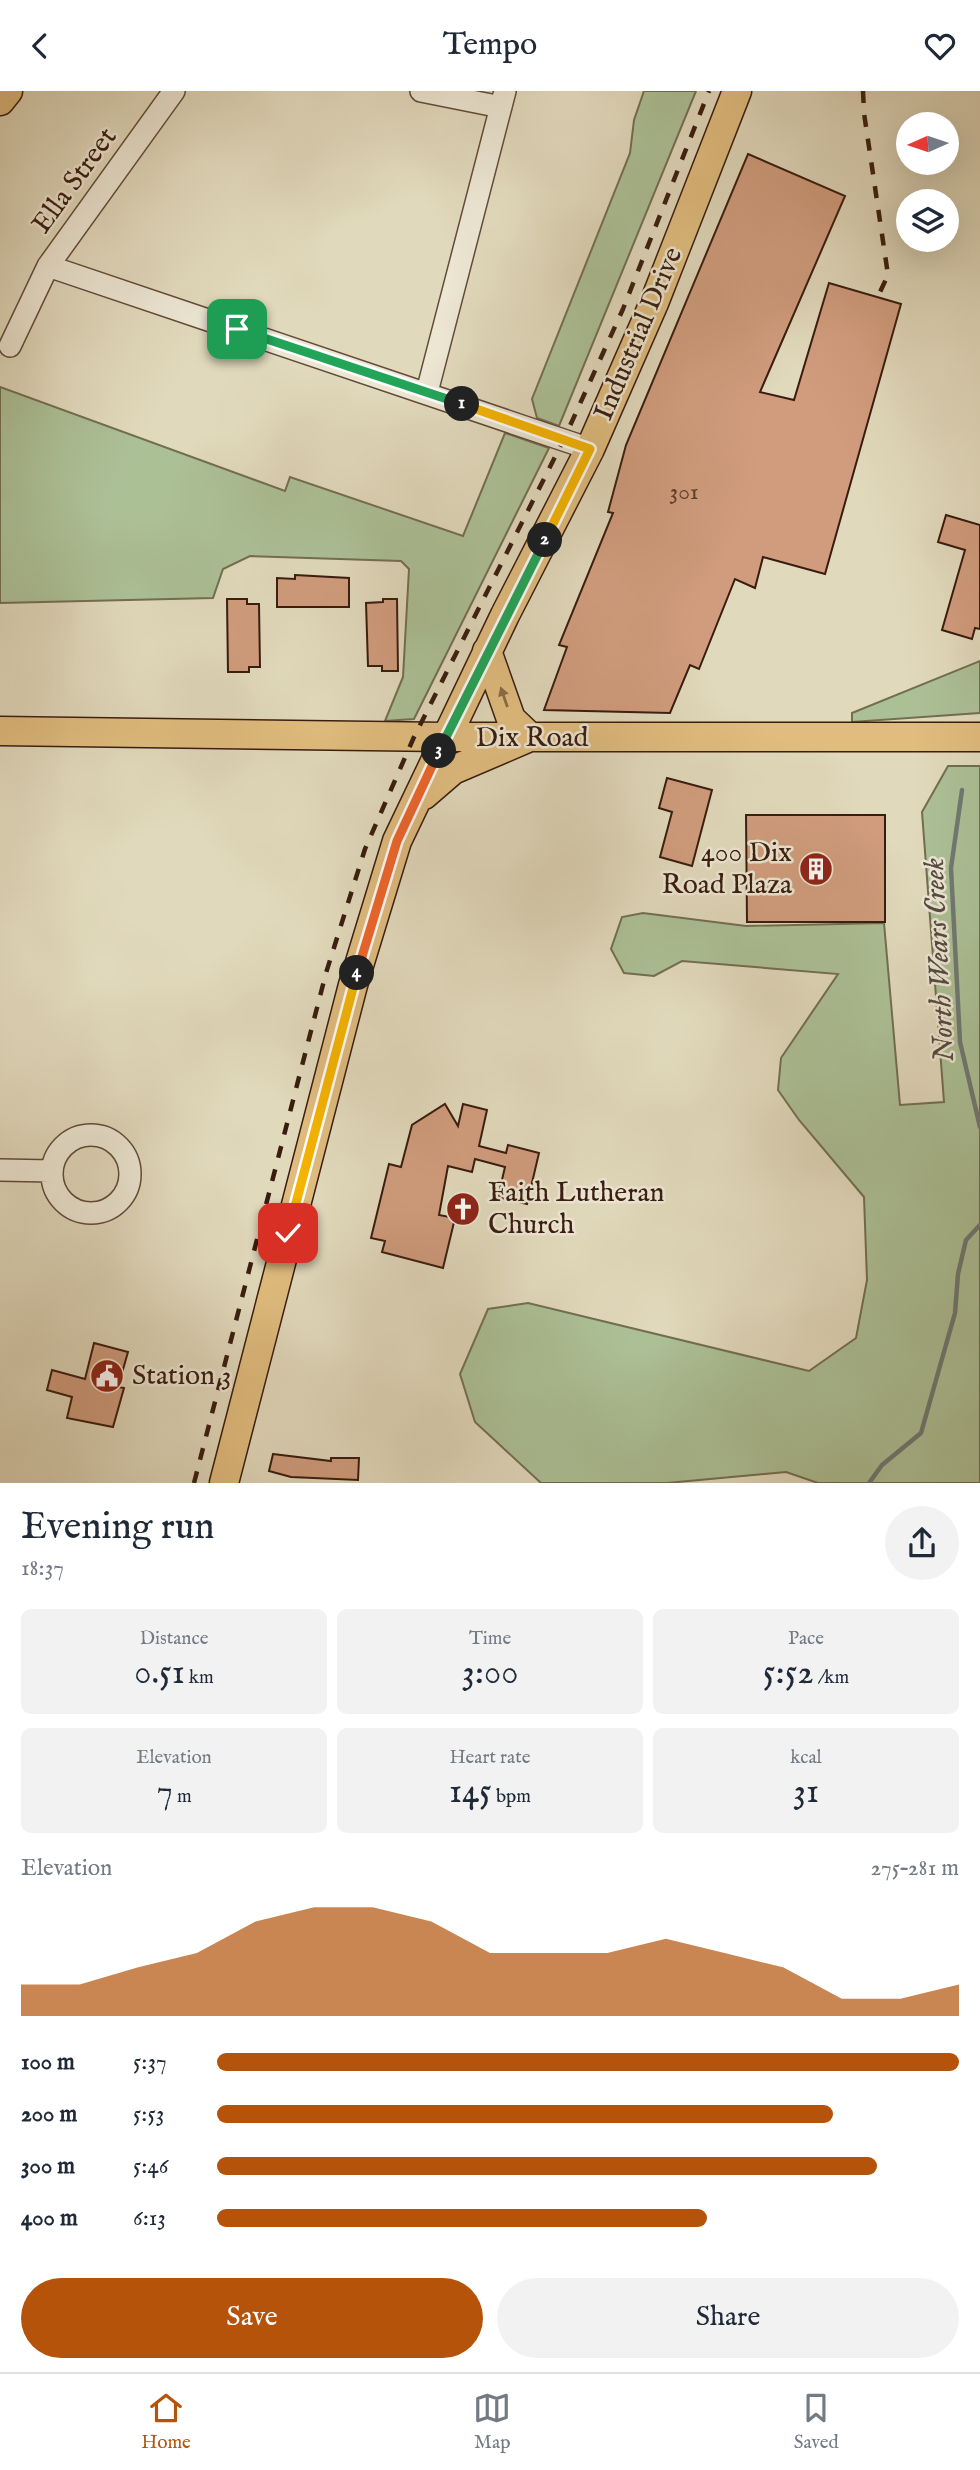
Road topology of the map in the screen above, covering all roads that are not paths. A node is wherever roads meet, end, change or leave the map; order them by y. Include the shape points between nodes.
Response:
1 (8, 91) edge
2 (174, 91) edge
3 (421, 91) edge
4 (737, 91) edge
5 (503, 99) edge
6 (0, 101) edge
7 (48, 267) junction
8 (10, 346) dead end
9 (427, 392) junction
10 (590, 449) junction
11 (488, 651) junction
12 (0, 731) edge
13 (445, 737) junction
14 (530, 737) junction
15 (980, 737) edge
16 (414, 804) junction
17 (0, 1170) edge
18 (52, 1171) dead end
19 (224, 1483) edge

1 - 6 main road
2 - 7 street, Ella Street
3 - 5 street
4 - 10 main road, Industrial Drive via 654,303
5 - 9 street
7 - 8 street, Ella Street
7 - 9 street
9 - 10 street
10 - 11 main road, Industrial Drive
11 - 13 main road, Industrial Drive
14 -> 11 main road via 511,719
12 - 13 main road, Dix Road
13 - 14 main road, Dix Road
13 - 16 main road, Industrial Drive
14 - 15 main road, Dix Road
14 - 16 main road via 453,769
16 - 19 main road, Industrial Drive via 397,841 353,985
17 - 18 street

